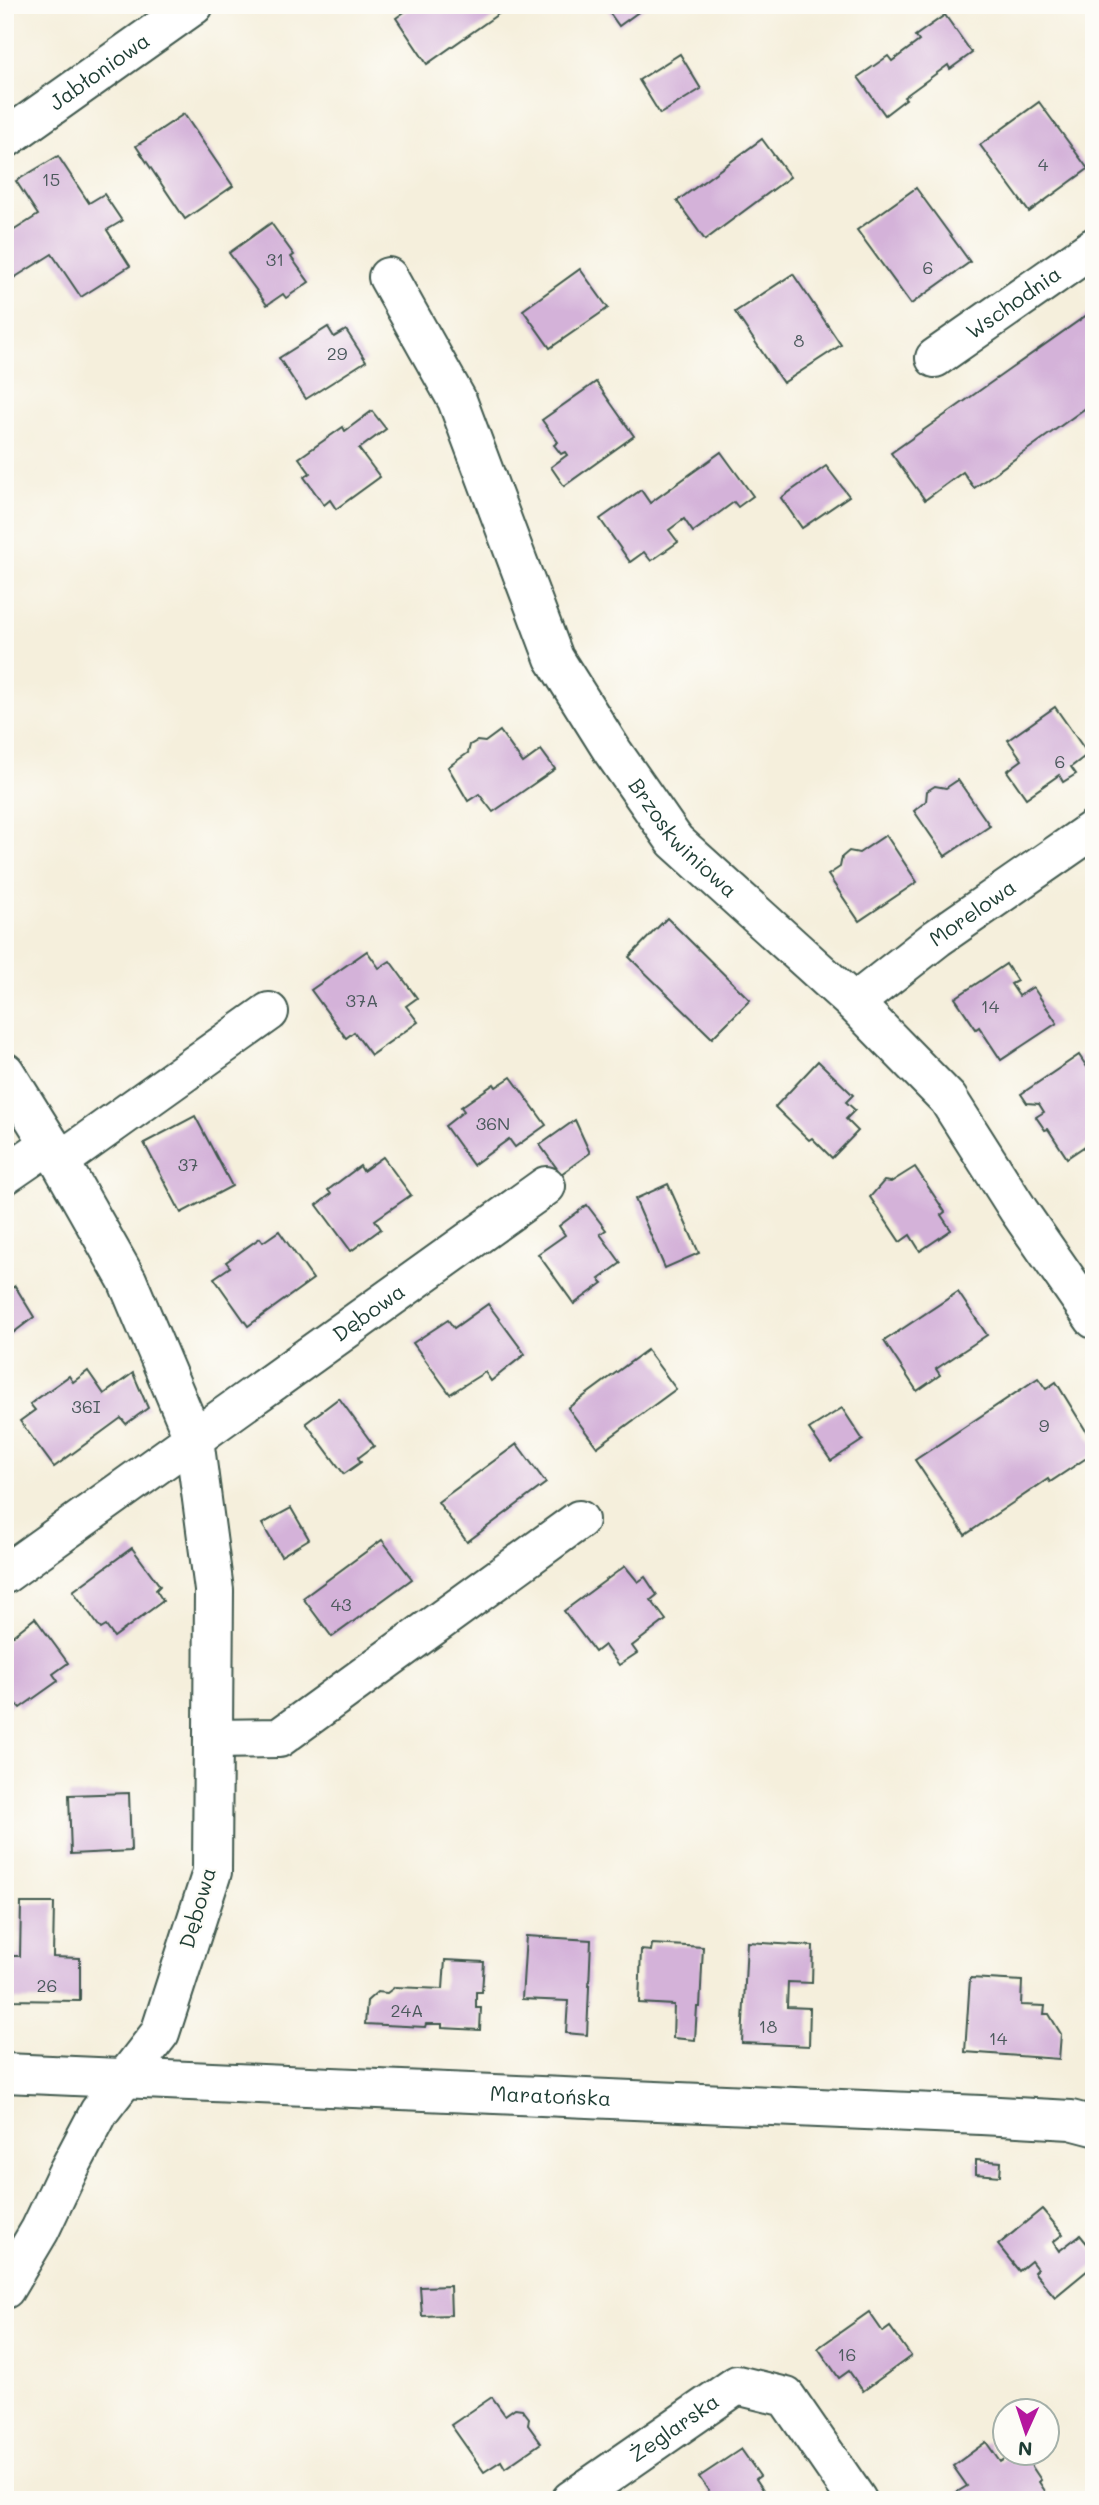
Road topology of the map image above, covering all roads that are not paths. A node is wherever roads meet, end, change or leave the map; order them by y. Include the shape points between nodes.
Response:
1 (194, 5) edge
2 (5, 139) edge
3 (1094, 247) edge
4 (388, 277) dead end
5 (935, 358) dead end
6 (1094, 829) edge
7 (854, 1003) junction
8 (269, 1012) dead end
9 (5, 1072) edge
10 (55, 1152) junction
11 (5, 1175) edge
12 (546, 1186) dead end
13 (1094, 1320) edge
14 (194, 1438) junction
15 (579, 1520) dead end
16 (5, 1574) edge
17 (213, 1739) junction
18 (5, 2074) edge
19 (128, 2077) junction
20 (1094, 2126) edge
21 (5, 2289) edge
22 (571, 2500) edge
23 (856, 2500) edge

1 - 2 street, Jabłoniowa
3 - 5 street, Wschodnia
4 - 7 street, Brzoskwiniowa via 457,400 554,658 606,740 675,841
6 - 7 street, Morelowa via 937,937
7 - 13 street, Brzoskwiniowa via 948,1099
8 - 10 street
9 - 10 street, Dębowa
10 - 11 street
10 - 14 street, Dębowa via 127,1280
12 - 14 street, Dębowa
14 - 16 street, Dębowa
14 - 17 street, Dębowa via 214,1590
15 - 17 street via 279,1738
17 - 19 street, Dębowa via 212,1872 160,2033
18 - 19 street, Maratońska
19 - 20 street, Maratońska via 981,2115 1071,2120
19 - 21 street, Dębowa via 99,2112
22 - 23 street, Żeglarska via 737,2385 786,2397

